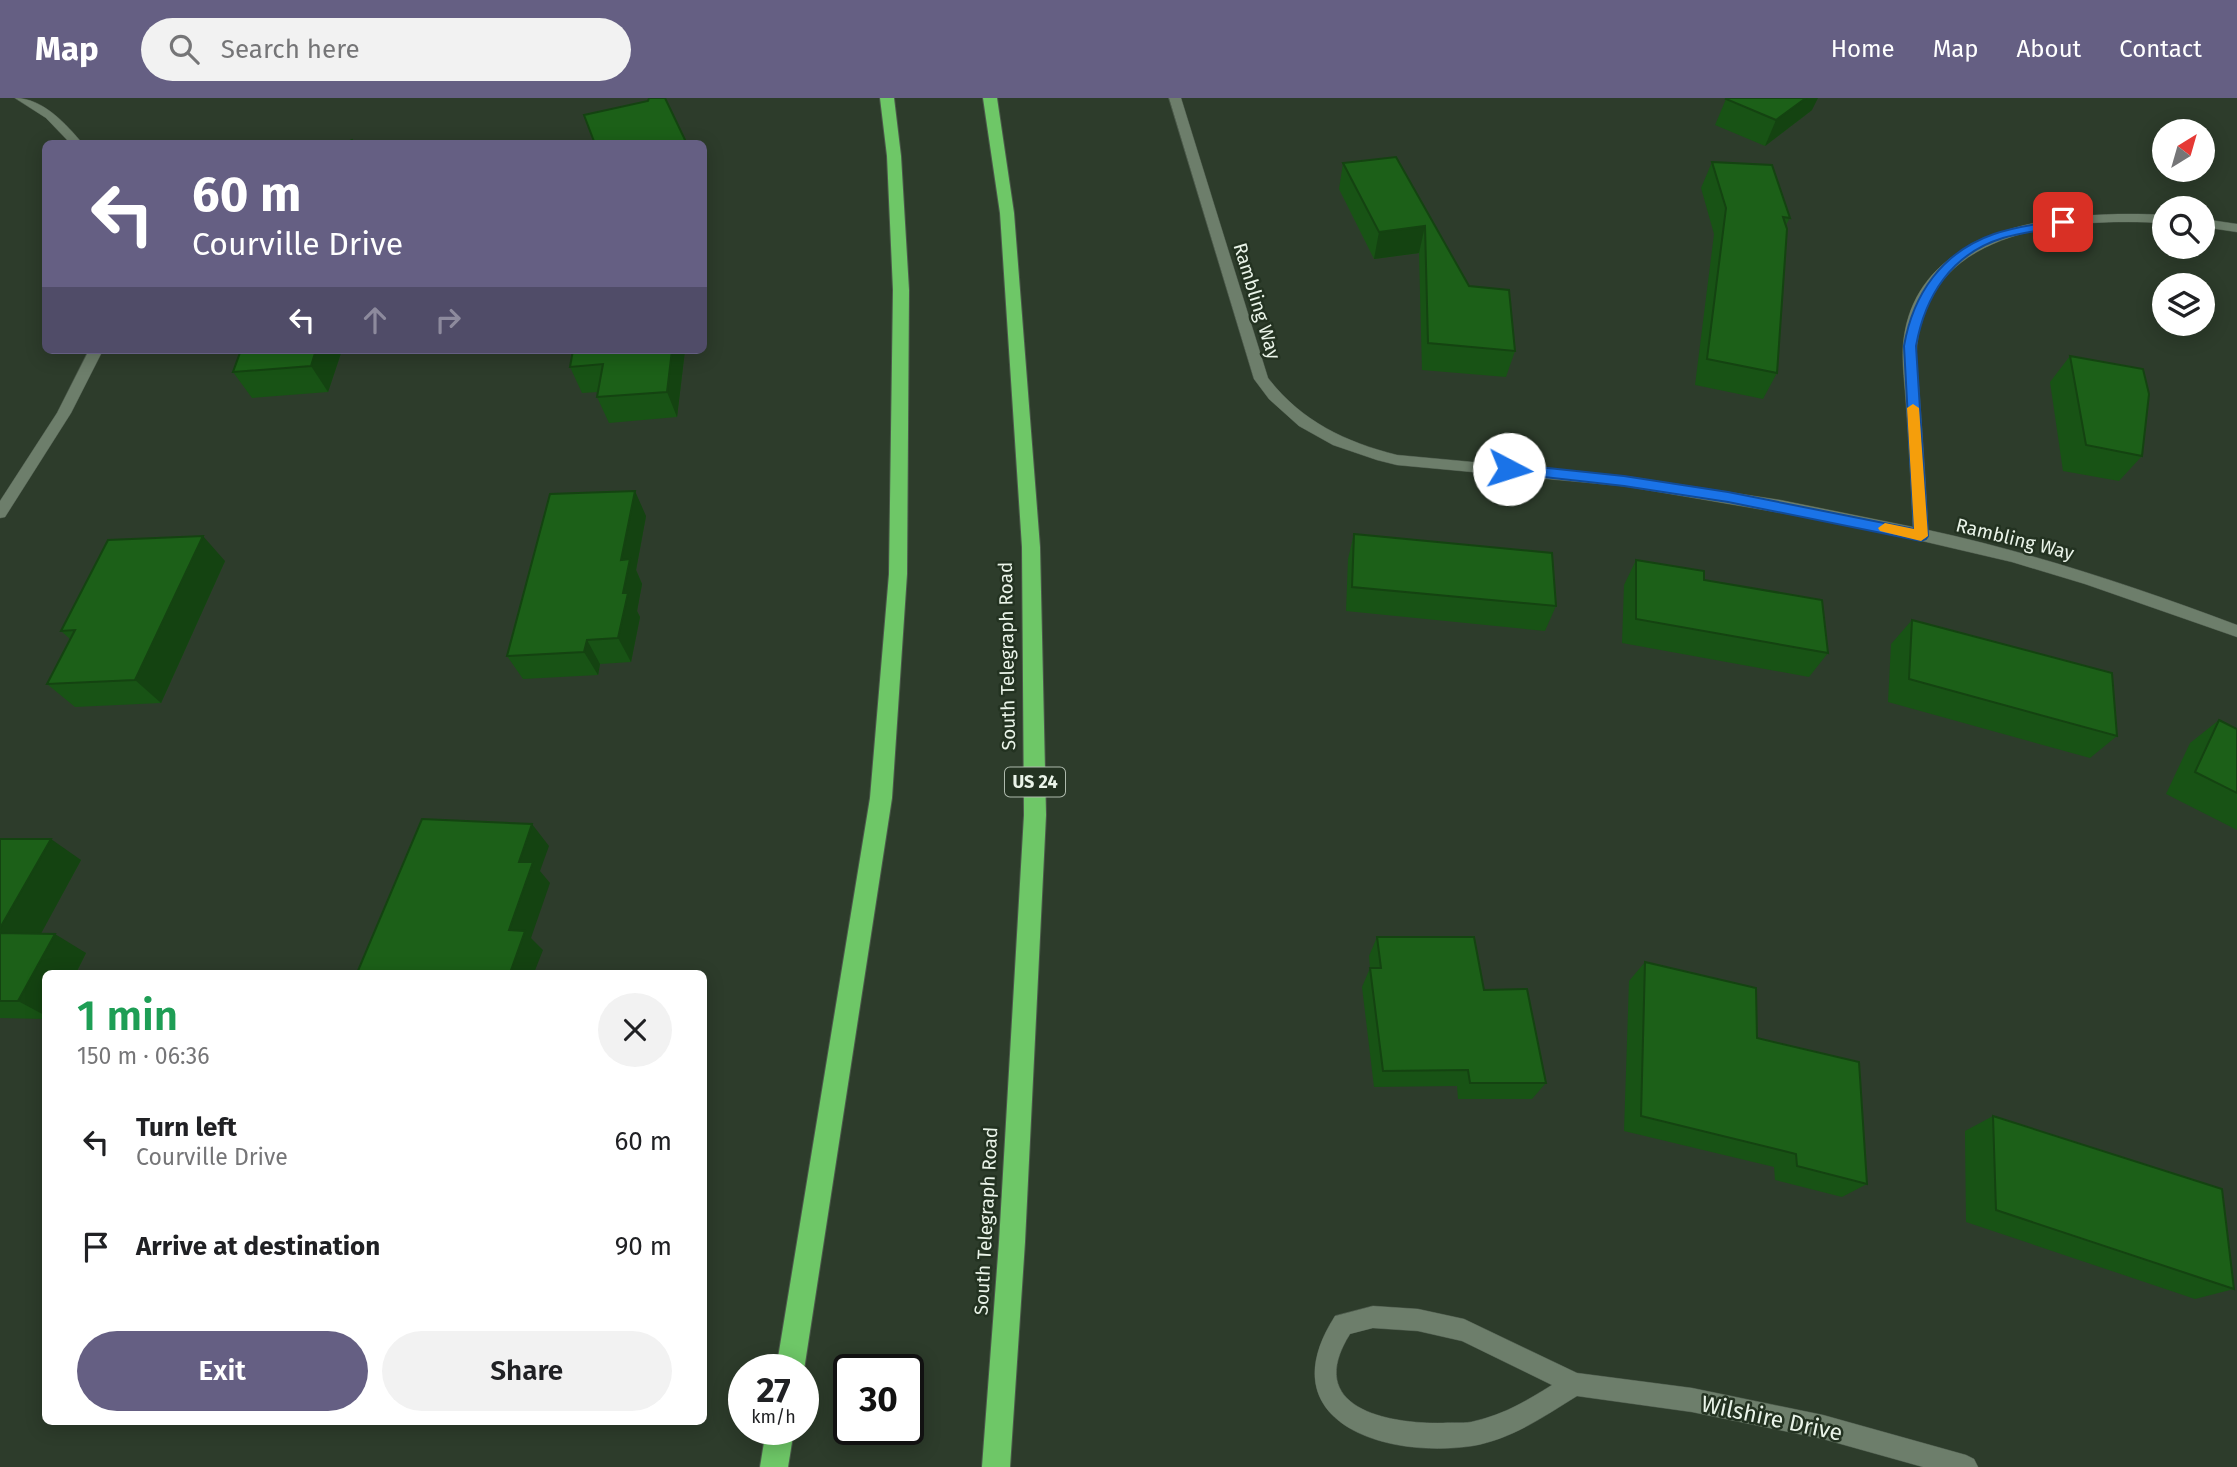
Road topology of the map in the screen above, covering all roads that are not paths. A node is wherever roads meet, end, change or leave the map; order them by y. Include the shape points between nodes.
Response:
1 (21, 98) edge
2 (887, 98) edge
3 (990, 98) edge
4 (1175, 98) edge
5 (74, 140) edge
6 (2152, 219) edge
7 (2215, 225) edge
8 (2237, 228) edge
9 (94, 354) edge
10 (0, 513) edge
11 (1921, 536) junction
12 (2237, 631) edge
13 (793, 1354) edge
14 (1575, 1384) junction
15 (778, 1445) edge
16 (774, 1467) edge
17 (996, 1467) edge
18 (1966, 1467) edge

1 - 5 street via 50,116
2 - 13 highway via 901,290 898,574 881,798
3 - 17 highway, South Telegraph Road / US 24 via 1007,213 1031,547 1035,815 1013,1242
4 - 11 street, Rambling Way via 1261,379 1285,409 1318,433 1396,460 1624,481
6 - 11 street via 2102,217 2029,228 1979,245 1942,271 1915,320 1910,346
7 - 8 street
9 - 10 street via 64,413
11 - 12 street, Rambling Way via 2107,583
14 - 14 street, Wilshire Drive via 1464,1330 1373,1317 1343,1324 1329,1346 1324,1368 1332,1400 1351,1417 1379,1429 1410,1434 1471,1434 1513,1423
14 - 18 street, Wilshire Drive via 1692,1400 1823,1427
15 - 16 highway

